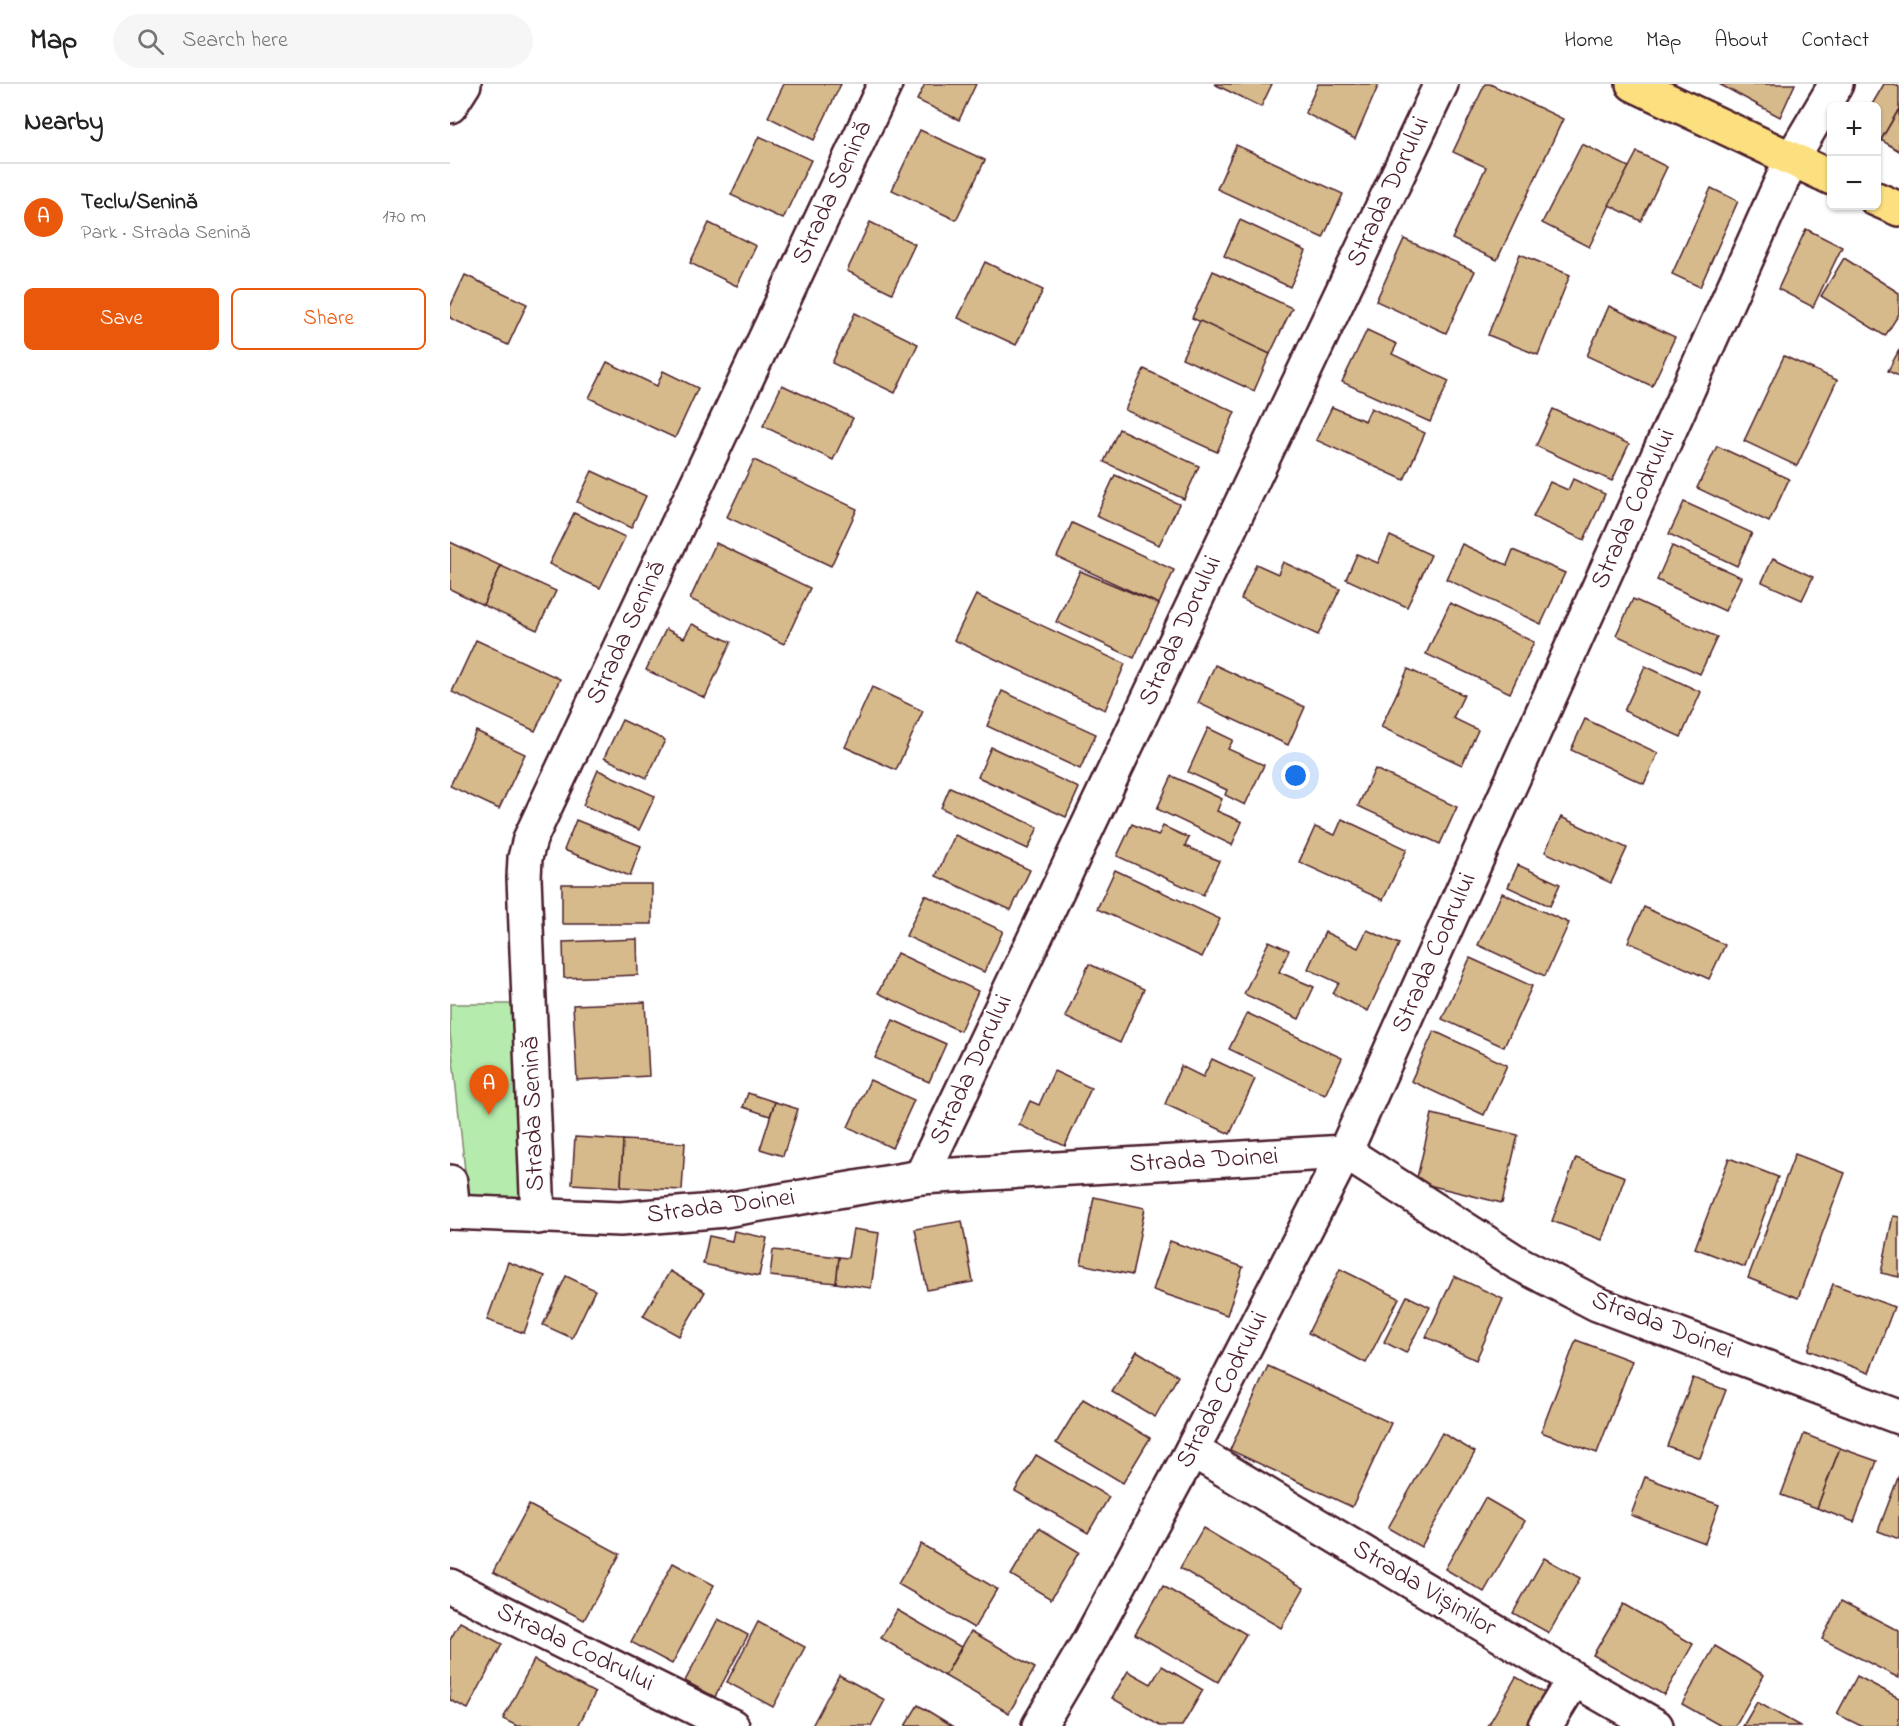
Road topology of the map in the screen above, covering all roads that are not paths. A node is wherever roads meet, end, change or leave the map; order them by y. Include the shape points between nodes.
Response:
1 (464, 84) edge
2 (885, 84) edge
3 (1441, 84) edge
4 (1633, 84) edge
5 (1836, 84) edge
6 (450, 106) edge
7 (1791, 160) junction
8 (1827, 176) edge
9 (1881, 201) edge
10 (1899, 209) edge
11 (1346, 1152) junction
12 (921, 1177) junction
13 (451, 1202) edge
14 (538, 1216) junction
15 (1899, 1416) edge
16 (1192, 1450) junction
17 (450, 1586) edge
18 (1574, 1679) junction
19 (732, 1726) edge
20 (1039, 1726) edge
21 (1545, 1726) edge
22 (1656, 1726) edge

1 - 6 street
2 - 14 street, Strada Senină via 530,839 524,878
3 - 12 street, Strada Dorului
4 - 7 main road
5 - 7 street, Strada Codrului
7 - 8 main road
7 - 11 street, Strada Codrului
9 - 10 main road
11 - 12 street, Strada Doinei
11 - 15 street, Strada Doinei via 1516,1262 1597,1304
11 - 16 street, Strada Codrului
12 - 14 street, Strada Doinei via 725,1210 620,1219
13 - 14 street, Strada Doinei
16 - 18 street, Strada Vișinilor
16 - 20 street, Strada Codrului
17 - 19 street, Strada Codrului
18 - 21 street
18 - 22 street, Strada Vișinilor

